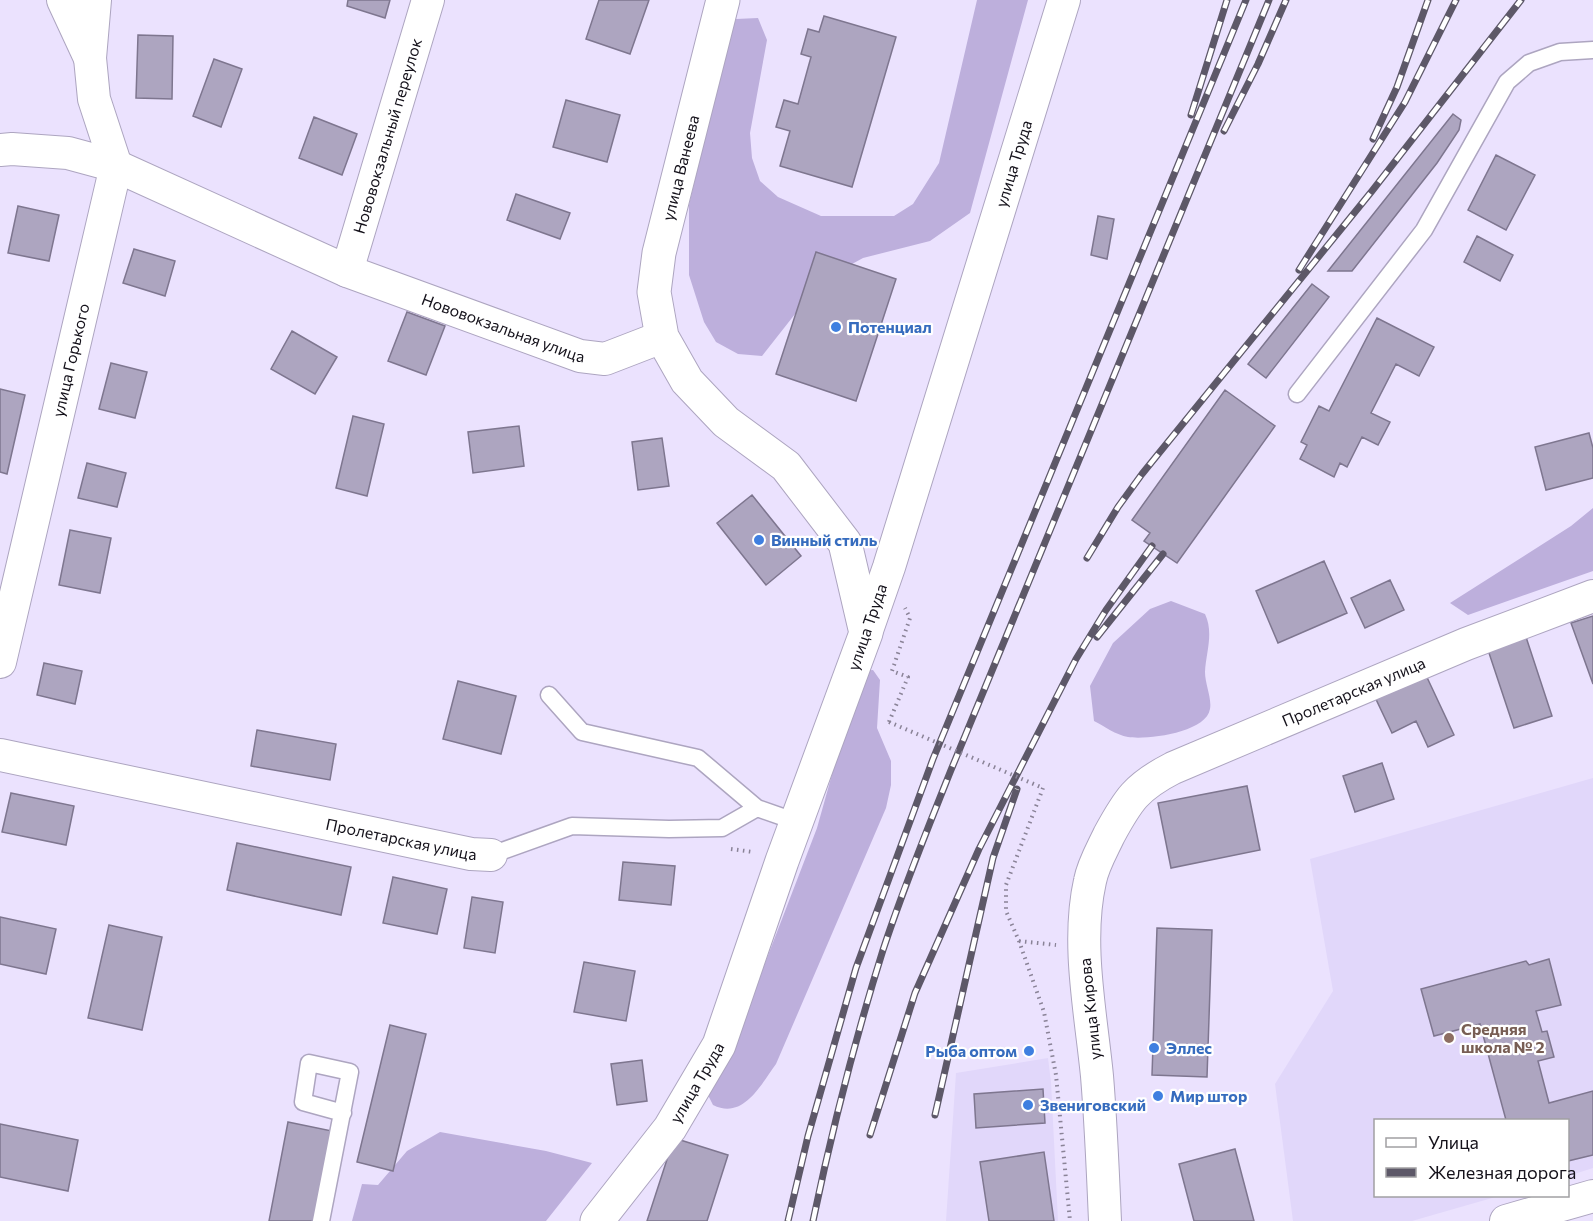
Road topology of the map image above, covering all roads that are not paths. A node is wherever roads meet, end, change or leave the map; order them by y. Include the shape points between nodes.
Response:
1 (63, 0) edge
2 (95, 0) edge
3 (428, 0) edge
4 (723, 0) edge
5 (1064, 0) edge
6 (1593, 50) edge
7 (90, 58) junction
8 (0, 150) edge
9 (116, 166) junction
10 (347, 271) junction
11 (662, 337) junction
12 (1297, 394) dead end
13 (1593, 596) edge
14 (866, 633) junction
15 (0, 662) edge
16 (549, 695) dead end
17 (0, 755) edge
18 (1125, 805) joint
19 (757, 808) junction
20 (797, 822) junction
21 (491, 855) joint
22 (343, 1113) dead end
23 (1593, 1196) edge
24 (321, 1221) edge
25 (597, 1221) edge
26 (1105, 1221) edge
27 (1506, 1221) edge

1 - 7 street
2 - 7 street
3 - 10 street, Нововокзальный переулок
4 - 11 street, улица Ванеева via 659,253 654,292
5 - 14 street, улица Труда
6 - 12 lane via 1560,52 1528,63 1507,82 1424,230
7 - 9 street via 94,99
8 - 9 street, Нововокзальная улица via 68,153
9 - 10 street, Нововокзальная улица
9 - 15 street, улица Горького
10 - 11 street, Нововокзальная улица via 580,356 605,359
11 - 14 street via 687,381 726,422 786,466 845,543
13 - 18 street, Пролетарская улица via 1466,644 1173,768 1146,784
14 - 20 street, улица Труда
16 - 19 lane via 582,732 698,758
17 - 21 street, Пролетарская улица via 471,854
18 - 26 street, улица Кирова via 1090,879 1084,913
19 - 20 lane
19 - 21 lane, Пролетарская улица via 722,828 572,826
20 - 25 street, улица Труда via 718,1045 670,1128
22 - 24 lane
23 - 27 street

